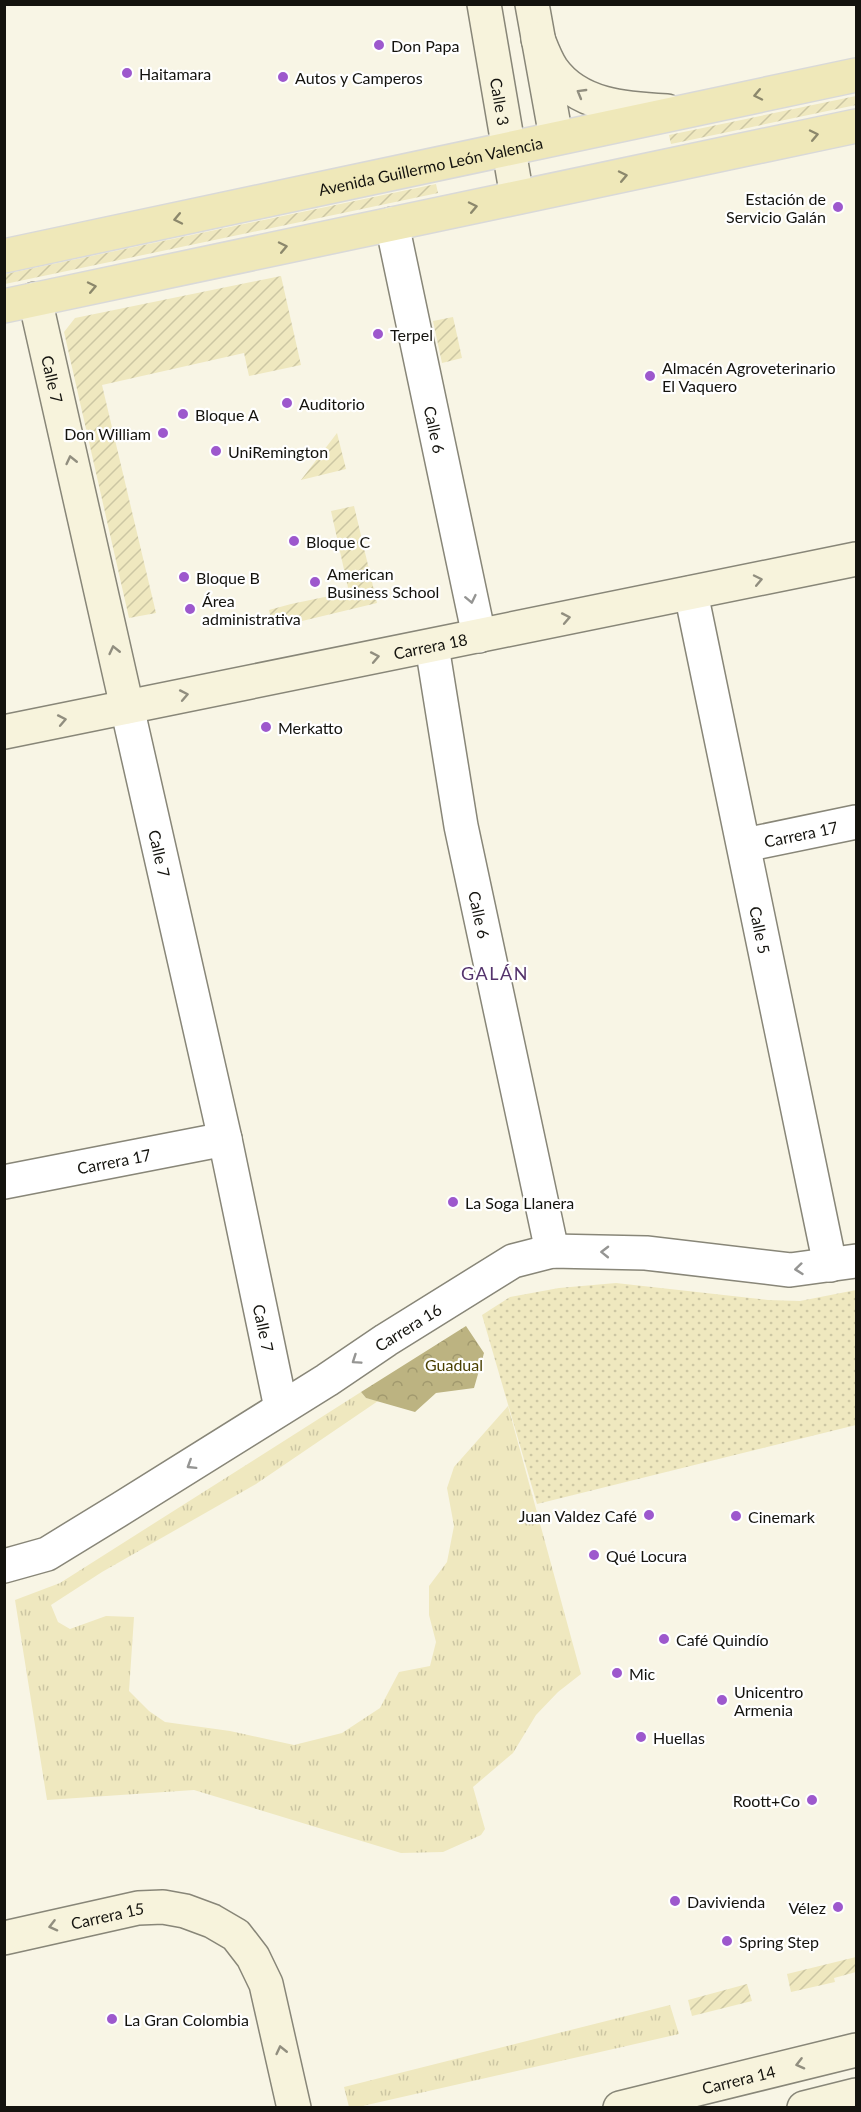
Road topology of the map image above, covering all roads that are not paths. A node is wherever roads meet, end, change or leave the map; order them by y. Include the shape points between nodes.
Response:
1 (484, 4) edge
2 (532, 4) edge
3 (538, 39) junction
4 (856, 75) edge
5 (678, 112) junction
6 (856, 126) edge
7 (556, 137) junction
8 (508, 148) junction
9 (517, 197) junction
10 (392, 224) junction
11 (5, 255) edge
12 (20, 302) edge
13 (856, 559) edge
14 (691, 593) junction
15 (479, 636) junction
16 (432, 646) junction
17 (127, 707) junction
18 (4, 732) edge
19 (856, 822) edge
20 (745, 845) junction
21 (225, 1139) junction
22 (4, 1182) edge
23 (552, 1251) junction
24 (843, 1263) edge
25 (281, 1408) junction
26 (4, 1566) edge
27 (4, 1938) edge
28 (856, 2050) edge
29 (856, 2095) edge
30 (294, 2108) edge
31 (620, 2108) edge
32 (804, 2108) edge

1 - 8 street, Calle 3
2 - 3 street
5 -> 3 street via 633,110 584,97 552,69
3 - 7 street
4 -> 5 main road, Avenida Guillermo León Valencia
5 - 7 main road, Avenida Guillermo León Valencia
9 -> 6 main road
7 - 8 main road, Avenida Guillermo León Valencia
8 - 9 street, Calle 3
8 -> 11 main road, Avenida Guillermo León Valencia
10 -> 9 main road
12 -> 10 main road
10 -> 15 street, Calle 6
17 -> 12 street, Calle 7
14 -> 13 street, Carrera 18
15 -> 14 street, Carrera 18
14 - 20 street, Calle 5
15 - 16 street, Carrera 18
17 -> 16 street, Carrera 18
16 - 23 street, Calle 6 via 461,826
18 -> 17 street, Carrera 18
17 - 21 street, Calle 7
19 - 20 street, Carrera 17
20 - 24 street, Calle 5
21 - 22 street, Carrera 17
21 - 25 street, Calle 7
24 -> 23 street, Carrera 16 via 790,1270 646,1253
23 -> 25 street, Carrera 16 via 513,1261
25 -> 26 street, Carrera 16 via 47,1554
30 -> 27 street, Carrera 15 via 266,1984 254,1957 236,1935 212,1921 163,1907 138,1908
28 -> 31 street, Carrera 14
29 - 32 street

